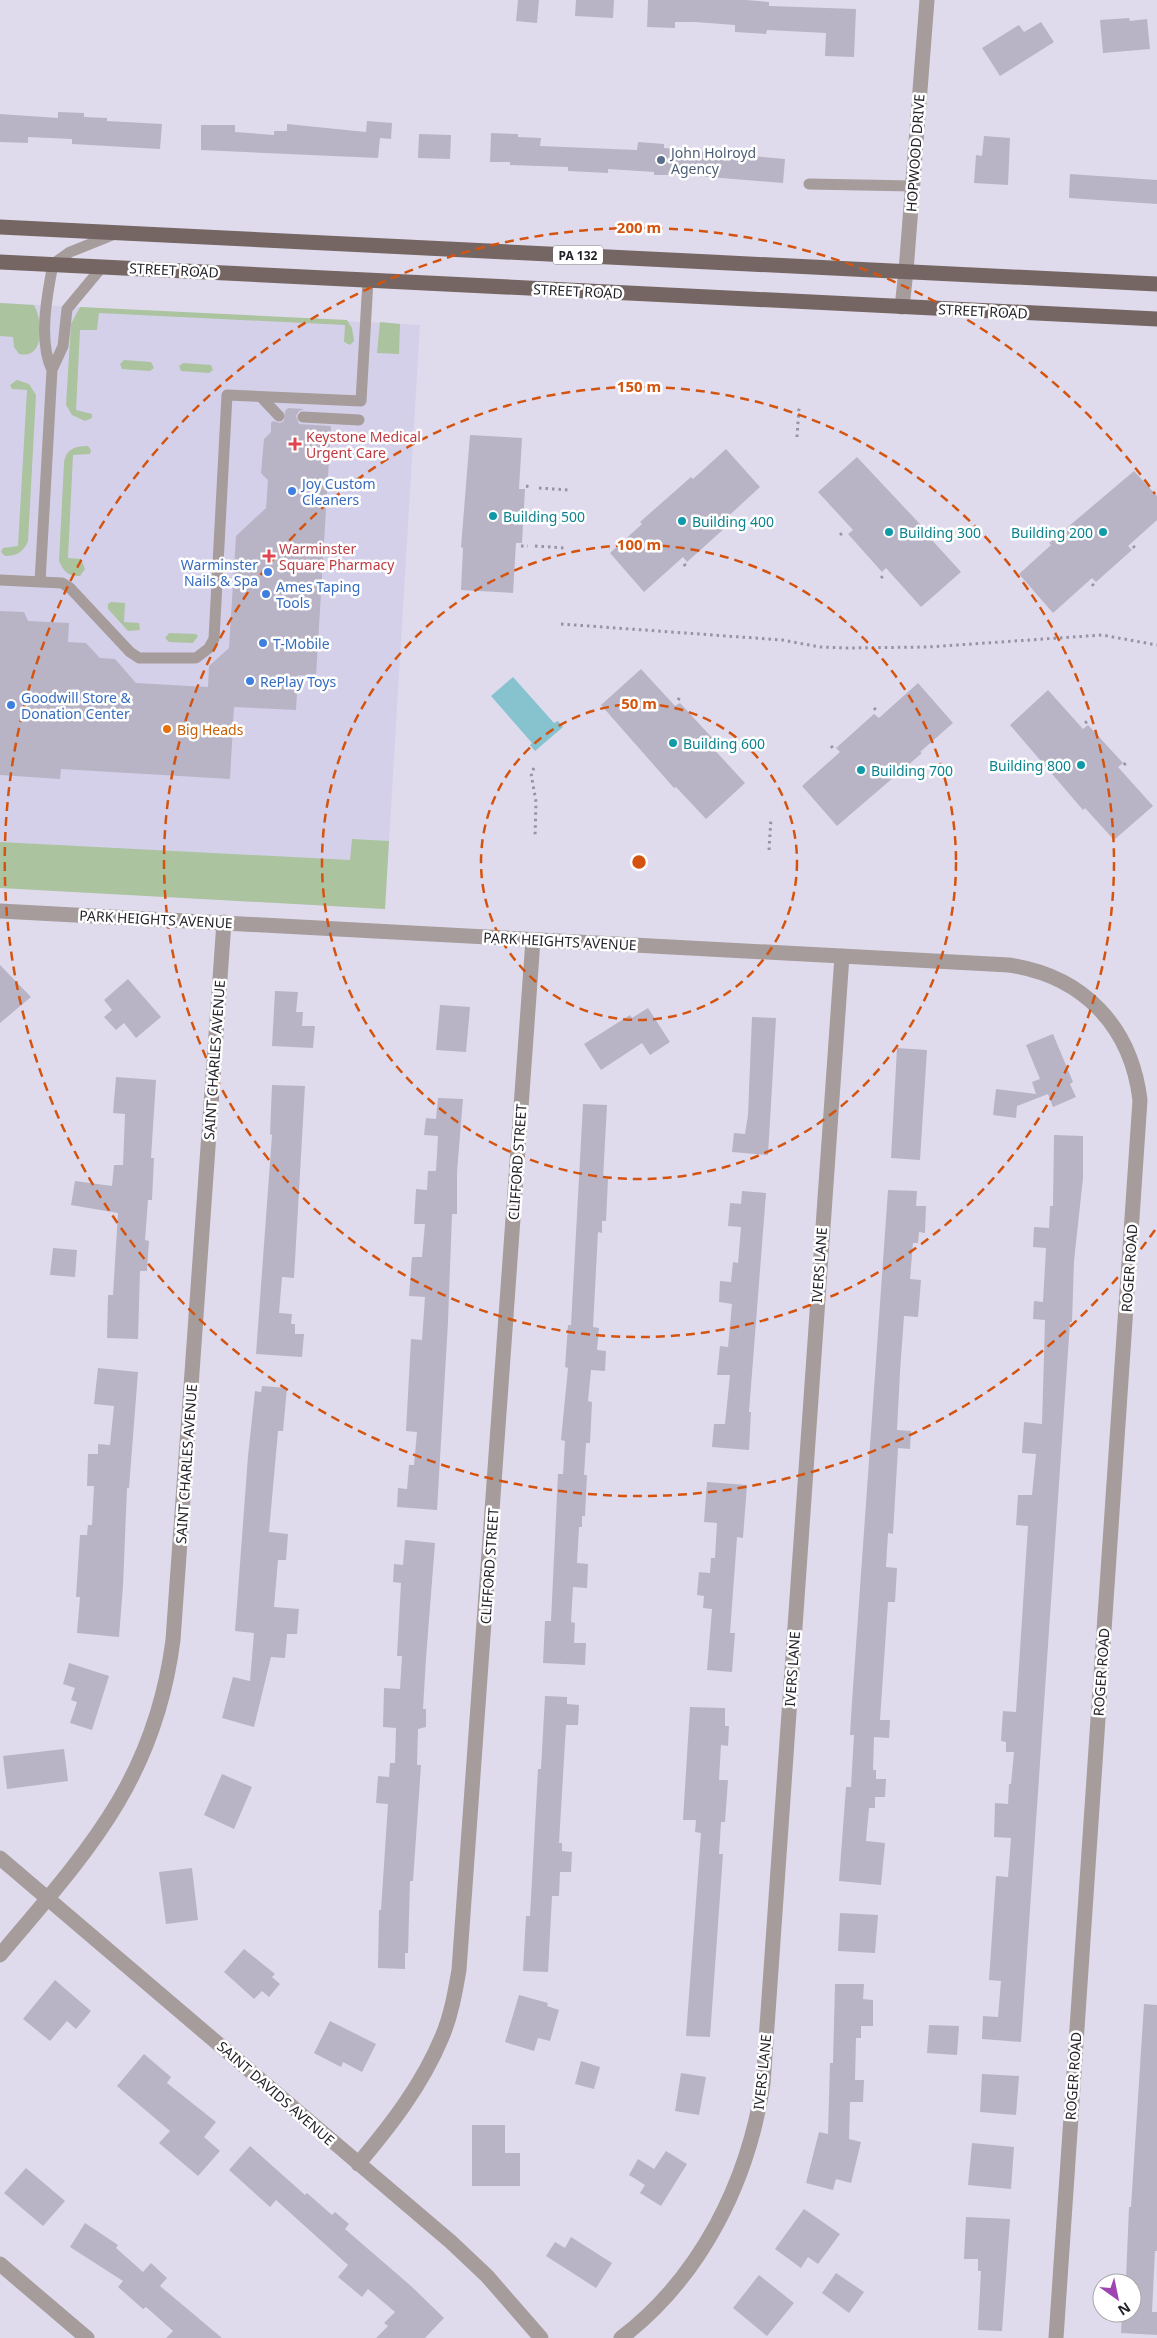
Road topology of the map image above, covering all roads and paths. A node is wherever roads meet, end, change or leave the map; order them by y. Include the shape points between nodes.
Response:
1 (927, 0) edge
2 (809, 184) dead end
3 (913, 186) junction
4 (0, 227) edge
5 (117, 233) junction
6 (0, 262) edge
7 (54, 264) junction
8 (102, 267) junction
9 (906, 271) junction
10 (368, 280) junction
11 (1157, 284) edge
12 (902, 307) junction
13 (1157, 319) edge
14 (52, 370) junction
15 (261, 397) junction
16 (799, 408) dead end
17 (279, 416) dead end
18 (303, 417) dead end
19 (359, 420) dead end
20 (797, 437) dead end
21 (526, 486) dead end
22 (532, 487) dead end
23 (539, 488) dead end
24 (568, 490) dead end
25 (844, 532) dead end
26 (840, 535) dead end
27 (521, 546) dead end
28 (528, 546) dead end
29 (535, 546) dead end
30 (565, 548) dead end
31 (885, 574) dead end
32 (881, 578) dead end
33 (0, 580) edge
34 (40, 582) junction
35 (561, 624) dead end
36 (1157, 645) edge
37 (681, 696) dead end
38 (678, 700) dead end
39 (1128, 761) dead end
40 (1124, 765) dead end
41 (534, 768) dead end
42 (771, 818) dead end
43 (535, 838) dead end
44 (769, 850) dead end
45 (0, 911) edge
46 (224, 922) junction
47 (533, 940) junction
48 (842, 956) junction
49 (1105, 1015) joint
50 (0, 1858) edge
51 (47, 1899) junction
52 (0, 1955) edge
53 (358, 2164) junction
54 (0, 2264) edge
55 (87, 2338) edge
56 (541, 2338) edge
57 (621, 2338) edge
58 (1056, 2338) edge

1 - 3 street, HOPWOOD DRIVE
2 - 3 lane
3 - 9 street, HOPWOOD DRIVE
4 - 5 main road, PA 132
5 - 7 lane via 70,252
5 - 9 main road, PA 132
6 - 7 main road, STREET ROAD
7 - 8 main road, STREET ROAD
7 - 14 lane via 47,292 45,347
8 - 10 main road, STREET ROAD
8 - 14 lane via 67,309 62,346
9 - 11 main road, PA 132
9 - 12 street, HOPWOOD DRIVE
10 - 12 main road, STREET ROAD
10 - 15 lane via 361,400
12 - 13 main road, STREET ROAD
14 - 34 lane
15 - 17 lane
15 - 34 lane via 227,395 214,639 201,655 196,658 139,658 70,588 62,583
16 - 20 path
18 - 19 lane
21 - 22 path
23 - 24 path
25 - 26 path
27 - 28 path
29 - 30 path
31 - 32 path
33 - 34 lane
35 - 36 path via 782,640 846,648 928,647 1102,635
37 - 38 path
39 - 40 path
41 - 43 path via 530,773 536,802
42 - 44 path
45 - 46 street, PARK HEIGHTS AVENUE
46 - 47 street, PARK HEIGHTS AVENUE
46 - 51 street, SAINT CHARLES AVENUE via 169,1668 156,1722 135,1773 117,1807
47 - 48 street, PARK HEIGHTS AVENUE
47 - 53 street, CLIFFORD STREET via 459,1970 443,2036 423,2076 393,2122
48 - 49 street, PARK HEIGHTS AVENUE via 1028,968 1047,973 1072,987
48 - 57 street, IVERS LANE via 758,2110 739,2177 710,2236 679,2280
49 - 58 street, ROGER ROAD via 1129,1053 1140,1100
50 - 51 street, SAINT DAVIDS AVENUE
51 - 52 street, SAINT CHARLES AVENUE
51 - 53 street, SAINT DAVIDS AVENUE
53 - 56 street, SAINT DAVIDS AVENUE via 488,2276
54 - 55 street

